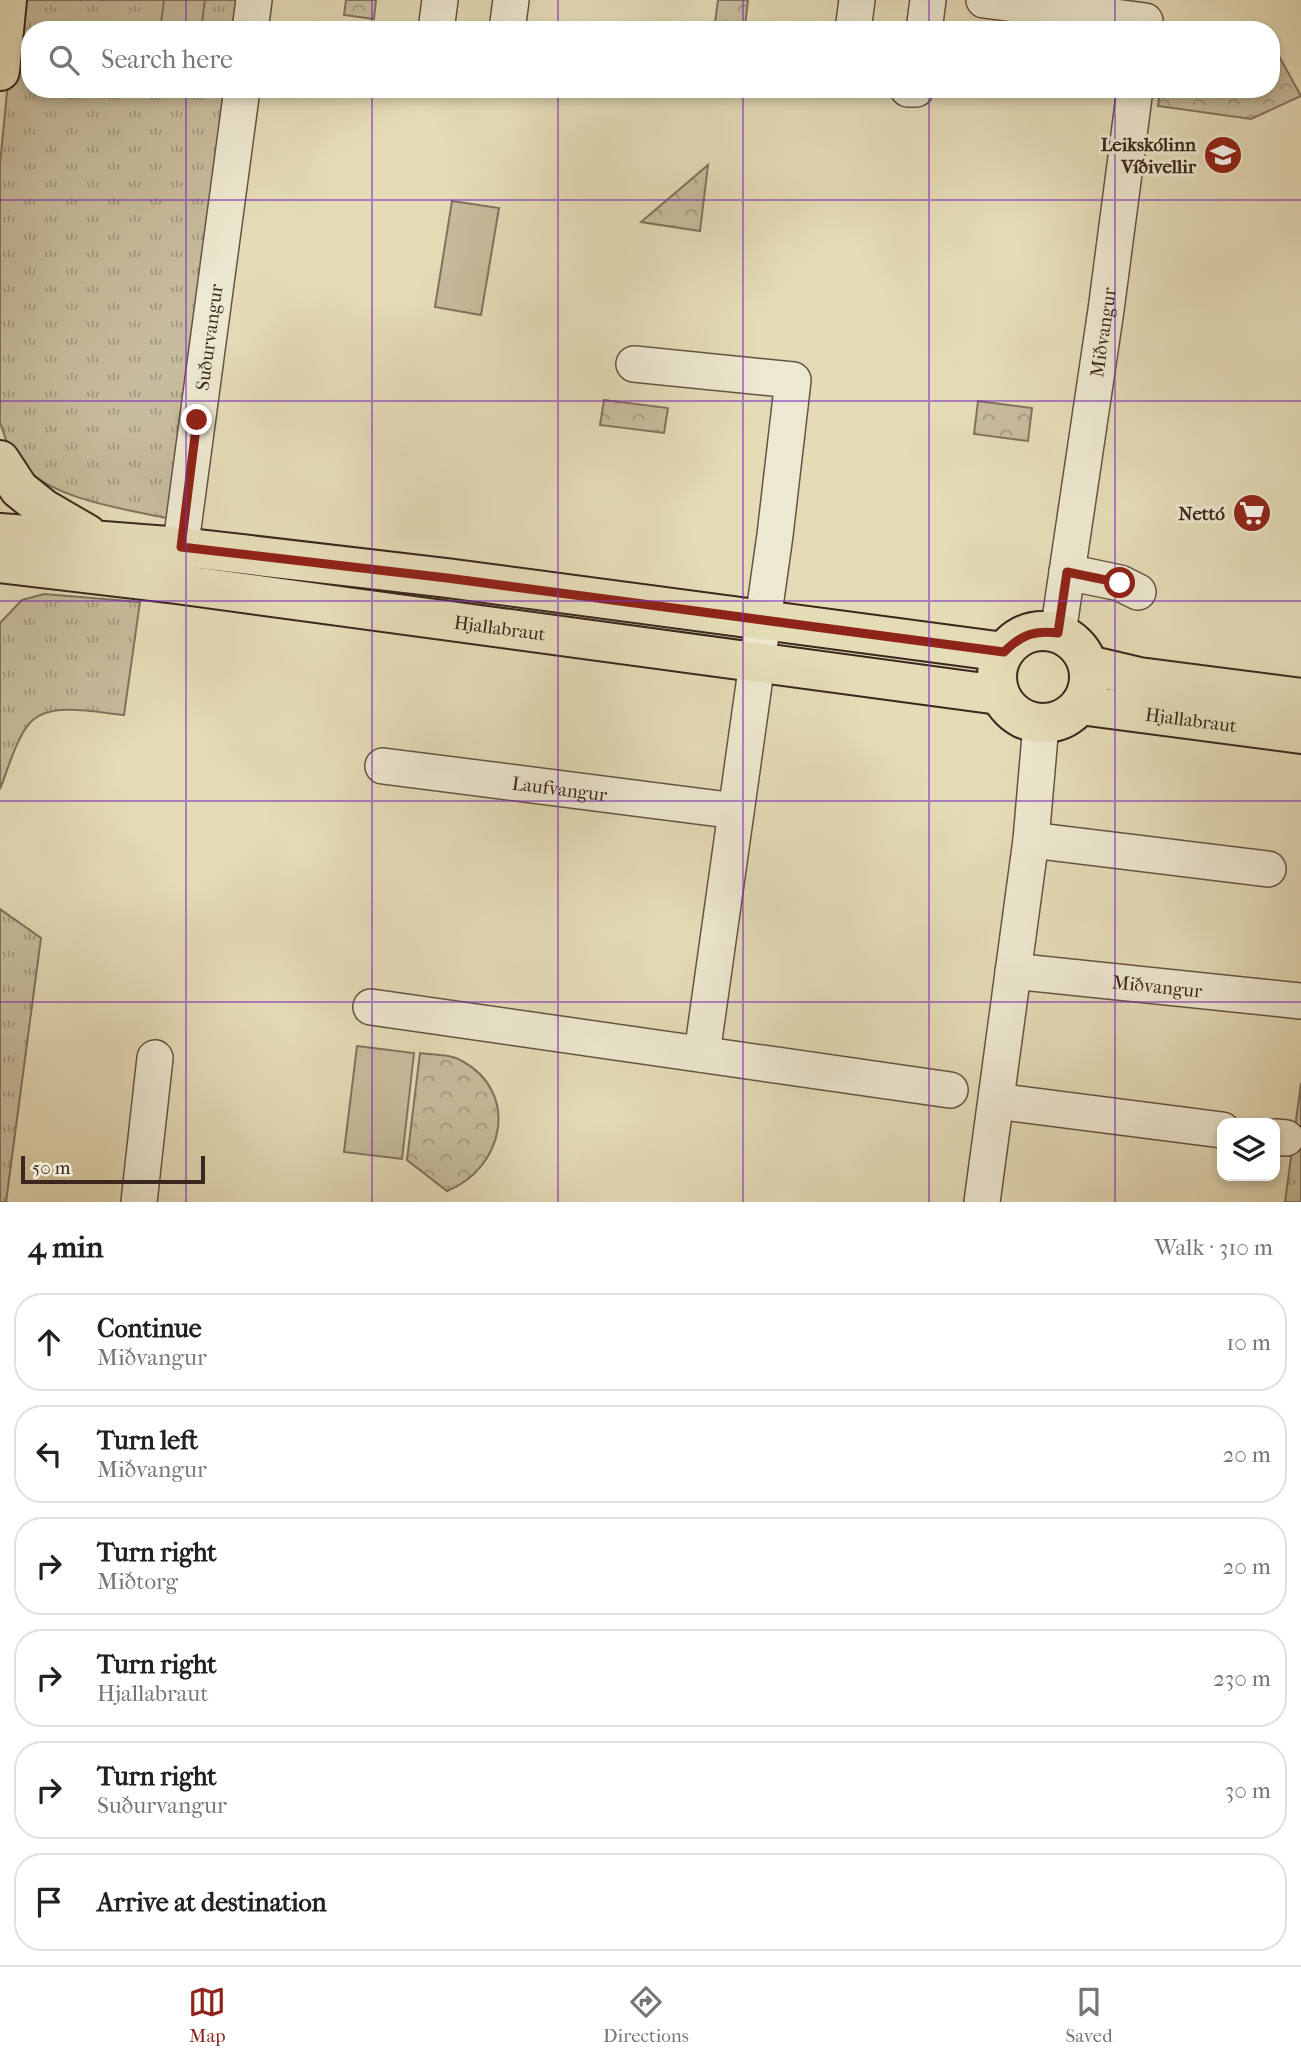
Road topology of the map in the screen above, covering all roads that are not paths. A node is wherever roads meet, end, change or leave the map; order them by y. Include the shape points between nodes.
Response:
1 (7, 0) edge
2 (254, 0) edge
3 (440, 0) edge
4 (511, 0) edge
5 (857, 0) edge
6 (928, 0) edge
7 (984, 0) edge
8 (1145, 17) edge
9 (251, 21) edge
10 (437, 21) edge
11 (508, 21) edge
12 (854, 21) edge
13 (925, 21) edge
14 (0, 71) edge
15 (241, 98) edge
16 (1134, 98) edge
17 (634, 364) dead end
18 (0, 460) edge
19 (0, 533) edge
20 (95, 539) junction
21 (0, 563) edge
22 (178, 566) junction
23 (52, 568) junction
24 (1067, 572) junction
25 (1138, 592) dead end
26 (0, 593) edge
27 (764, 620) junction
28 (1058, 633) junction
29 (1004, 652) junction
30 (756, 662) junction
31 (1088, 666) junction
32 (999, 695) junction
33 (1301, 698) edge
34 (1080, 705) junction
35 (1041, 724) junction
36 (1301, 734) edge
37 (383, 766) dead end
38 (736, 811) junction
39 (1031, 840) junction
40 (1268, 869) dead end
41 (1013, 971) junction
42 (1301, 1001) edge
43 (371, 1007) dead end
44 (702, 1054) junction
45 (155, 1058) dead end
46 (950, 1090) dead end
47 (996, 1101) junction
48 (1217, 1129) edge
49 (139, 1202) edge
50 (982, 1202) edge

1 - 14 main road
2 - 9 street
3 - 10 street
4 - 11 street
5 - 12 street
6 - 13 street
7 - 8 street
15 - 22 street, Suðurvangur
16 - 24 street, Miðvangur
17 - 27 street via 793,380
18 - 20 main road via 19,489
19 - 20 main road, Hjallabraut
20 - 22 main road, Hjallabraut
21 - 23 main road, Hjallabraut
22 - 23 main road, Hjallabraut
22 - 27 main road, Hjallabraut via 460,579
22 - 30 main road, Hjallabraut
23 - 26 main road
24 - 25 street via 1120,583
24 - 28 street, Miðvangur
27 - 29 main road, Hjallabraut
27 - 30 street
28 - 29 main road via 1028,634
28 - 31 main road via 1077,645
29 - 32 main road via 997,668
30 - 32 main road, Hjallabraut
30 - 38 street
31 - 33 main road, Hjallabraut
31 - 34 main road via 1089,679
32 - 35 main road via 1021,718
34 - 35 main road via 1056,722
34 - 36 main road, Hjallabraut
35 - 39 street
37 - 38 street, Laufvangur
38 - 44 street
39 - 40 street
39 - 41 street
41 - 42 street, Miðvangur
41 - 47 street
43 - 44 street
44 - 46 street
45 - 49 street
47 - 48 street
47 - 50 street

